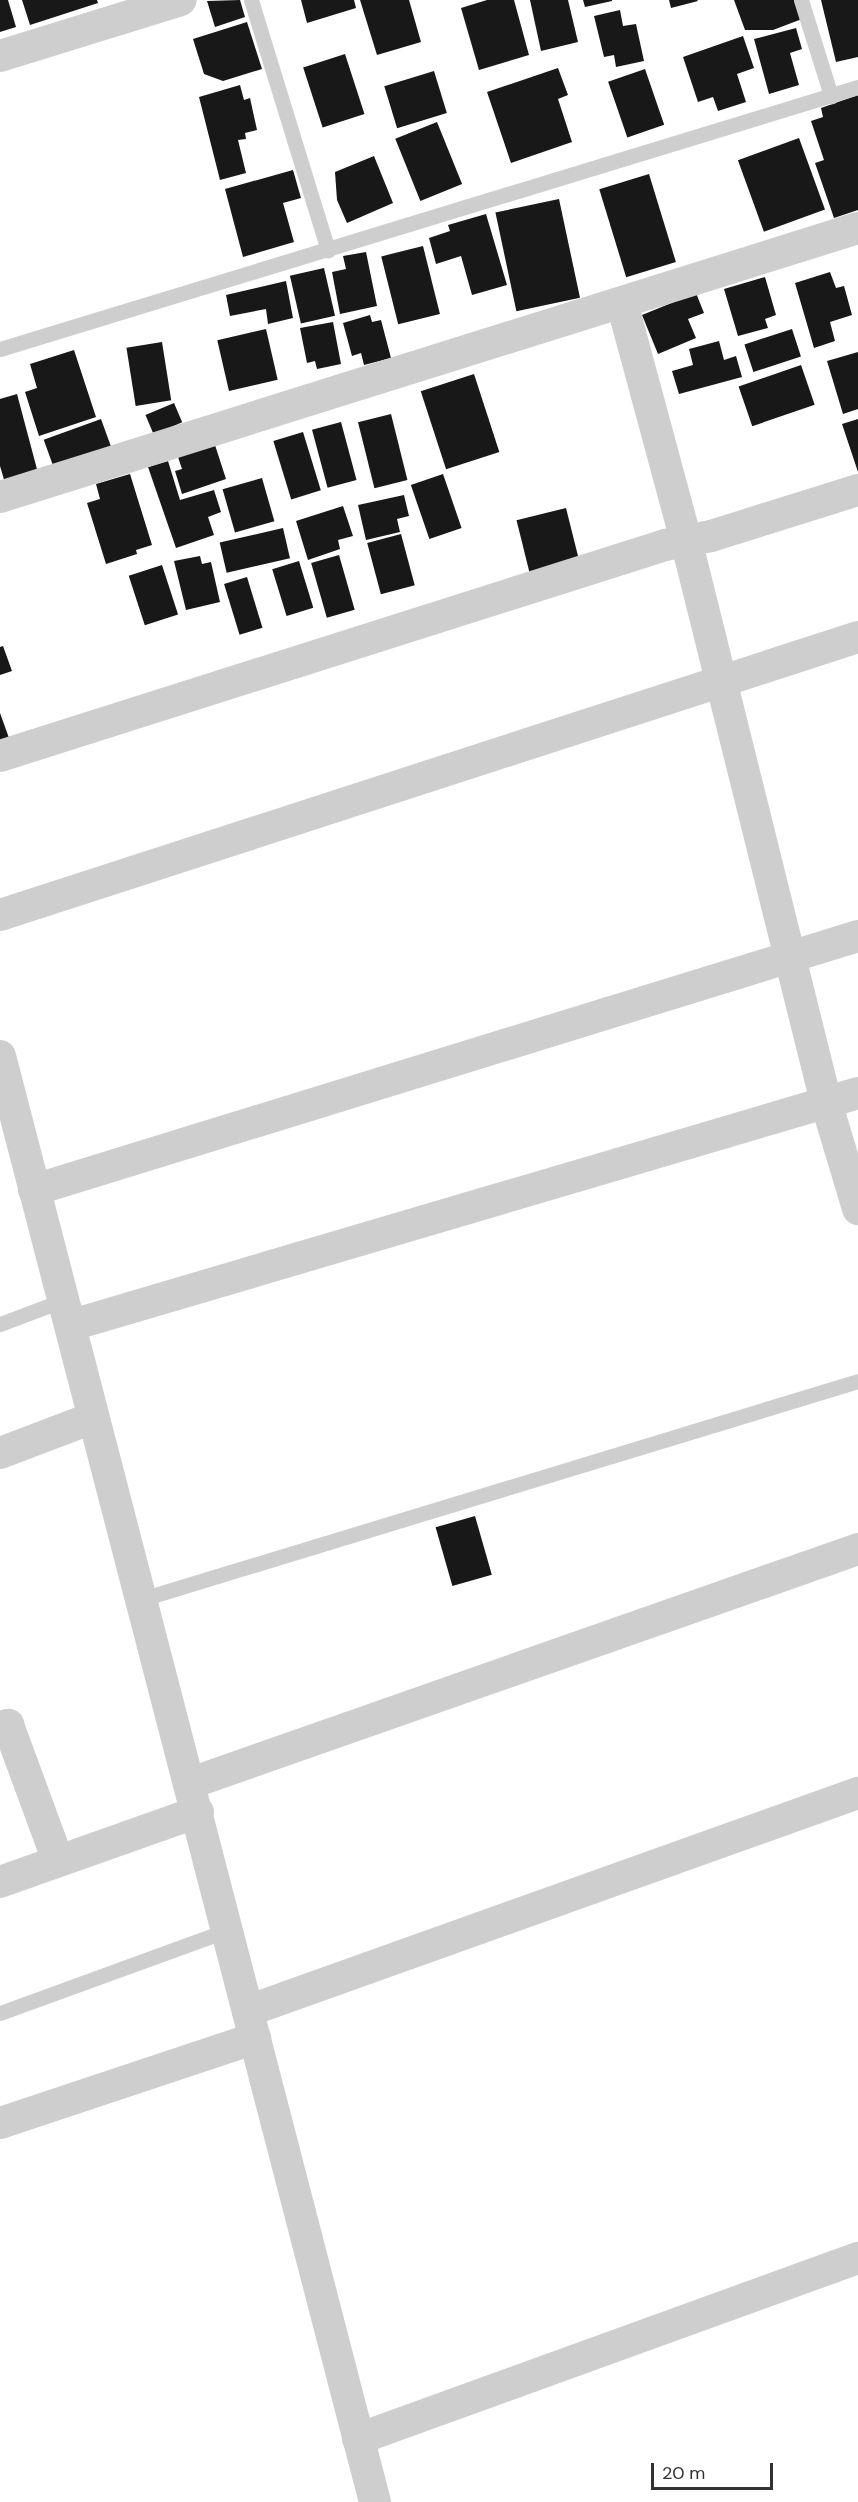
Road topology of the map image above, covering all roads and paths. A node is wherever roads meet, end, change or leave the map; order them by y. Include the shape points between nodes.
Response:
1 (181, 0) edge
2 (251, 0) edge
3 (801, 0) edge
4 (0, 56) edge
5 (858, 87) edge
6 (831, 96) junction
7 (858, 228) edge
8 (328, 250) junction
9 (622, 303) junction
10 (0, 349) edge
11 (858, 490) edge
12 (0, 496) edge
13 (686, 540) junction
14 (858, 637) edge
15 (721, 682) junction
16 (0, 756) edge
17 (0, 915) edge
18 (858, 936) edge
19 (791, 957) junction
20 (0, 1056) edge
21 (858, 1093) edge
22 (826, 1102) junction
23 (10, 1140) edge
24 (34, 1190) junction
25 (858, 1209) edge
26 (68, 1312) junction
27 (0, 1324) edge
28 (858, 1381) edge
29 (92, 1418) junction
30 (0, 1454) edge
31 (858, 1549) edge
32 (142, 1599) junction
33 (0, 1728) edge
34 (858, 1793) edge
35 (194, 1797) junction
36 (58, 1862) junction
37 (0, 1882) edge
38 (228, 1930) junction
39 (0, 2013) edge
40 (251, 2025) junction
41 (0, 2123) edge
42 (858, 2258) edge
43 (358, 2439) junction
44 (375, 2502) edge

1 - 4 street
2 - 8 lane
3 - 6 lane
5 - 6 lane
6 - 8 lane
7 - 9 street
8 - 10 lane
9 - 12 street
9 - 13 street
11 - 13 street
13 - 15 street
13 - 16 street
14 - 15 street
15 - 17 street
15 - 19 street
18 - 19 street
19 - 22 street
19 - 24 street
20 - 23 street
21 - 22 street
22 - 25 street
22 - 26 street
23 - 24 street
24 - 26 street
26 - 27 lane
26 - 29 street
28 - 32 lane
29 - 30 street
29 - 32 street
31 - 35 street
32 - 35 street
33 - 36 street via 8,1725
34 - 40 street
35 - 36 street
35 - 38 street
36 - 37 street
38 - 39 lane
38 - 40 street
40 - 41 street
40 - 43 street
42 - 43 street
43 - 44 street

